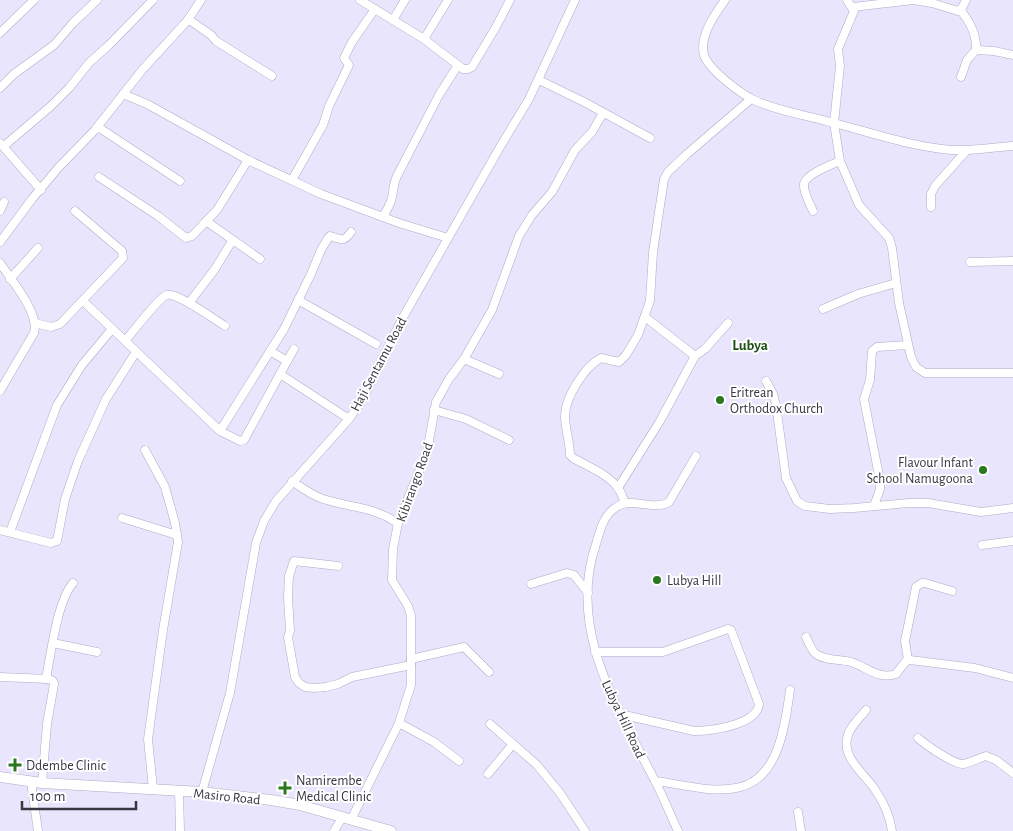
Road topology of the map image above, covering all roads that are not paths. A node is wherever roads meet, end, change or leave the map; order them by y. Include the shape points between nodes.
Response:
1 (34, 0) edge
2 (97, 0) edge
3 (153, 0) edge
4 (201, 0) edge
5 (360, 0) edge
6 (405, 0) edge
7 (448, 0) edge
8 (510, 0) edge
9 (576, 0) edge
10 (726, 0) edge
11 (847, 0) edge
12 (966, 0) edge
13 (853, 7) junction
14 (375, 9) junction
15 (960, 10) junction
16 (188, 19) junction
17 (393, 20) junction
18 (0, 33) edge
19 (424, 39) junction
20 (976, 50) junction
21 (1013, 55) edge
22 (458, 65) junction
23 (272, 76) dead end
24 (961, 77) dead end
25 (539, 80) junction
26 (0, 88) edge
27 (123, 94) junction
28 (751, 99) junction
29 (603, 113) junction
30 (834, 123) junction
31 (98, 127) junction
32 (650, 138) dead end
33 (2, 145) edge
34 (1013, 146) edge
35 (967, 150) junction
36 (248, 160) junction
37 (840, 160) junction
38 (99, 177) dead end
39 (292, 180) junction
40 (180, 181) dead end
41 (40, 190) junction
42 (4, 202) dead end
43 (930, 207) dead end
44 (0, 211) edge
45 (75, 211) dead end
46 (813, 211) dead end
47 (383, 217) junction
48 (206, 221) junction
49 (351, 232) dead end
50 (448, 238) junction
51 (232, 241) junction
52 (0, 242) edge
53 (38, 248) dead end
54 (260, 259) dead end
55 (1013, 261) edge
56 (970, 262) dead end
57 (0, 263) edge
58 (10, 278) junction
59 (896, 283) junction
60 (298, 300) junction
61 (83, 302) junction
62 (189, 303) junction
63 (823, 309) dead end
64 (645, 317) junction
65 (36, 323) junction
66 (728, 323) dead end
67 (225, 326) dead end
68 (112, 329) junction
69 (125, 341) junction
70 (376, 344) dead end
71 (908, 345) junction
72 (294, 349) dead end
73 (270, 351) junction
74 (136, 352) junction
75 (695, 356) junction
76 (464, 359) junction
77 (287, 361) junction
78 (1013, 373) edge
79 (280, 374) junction
80 (499, 374) dead end
81 (766, 381) dead end
82 (0, 391) edge
83 (434, 410) junction
84 (349, 419) junction
85 (220, 430) junction
86 (509, 440) dead end
87 (145, 450) dead end
88 (696, 456) dead end
89 (292, 482) junction
90 (618, 488) junction
91 (625, 503) junction
92 (874, 506) junction
93 (1013, 508) edge
94 (122, 518) dead end
95 (398, 523) junction
96 (0, 530) edge
97 (10, 532) junction
98 (177, 535) junction
99 (1013, 541) edge
100 (982, 545) dead end
101 (338, 566) dead end
102 (73, 583) dead end
103 (531, 584) dead end
104 (952, 591) dead end
105 (588, 593) junction
106 (806, 637) dead end
107 (52, 643) junction
108 (97, 652) dead end
109 (595, 652) junction
110 (908, 660) junction
111 (411, 662) junction
112 (489, 672) dead end
113 (0, 677) edge
114 (1013, 678) edge
115 (46, 679) junction
116 (790, 690) dead end
117 (866, 710) dead end
118 (620, 714) junction
119 (399, 723) junction
120 (490, 724) dead end
121 (918, 738) dead end
122 (513, 744) junction
123 (459, 761) dead end
124 (1013, 772) edge
125 (488, 774) dead end
126 (0, 777) edge
127 (655, 781) junction
128 (31, 782) junction
129 (42, 783) junction
130 (153, 789) junction
131 (179, 791) junction
132 (202, 792) junction
133 (798, 812) dead end
134 (347, 819) junction
135 (38, 831) edge
136 (180, 831) edge
137 (334, 831) edge
138 (391, 831) edge
139 (585, 831) edge
140 (678, 831) edge
141 (801, 831) edge
142 (892, 831) edge

1 - 18 street
2 - 26 street via 54,45
3 - 33 street via 51,106
4 - 16 street
5 - 14 street
6 - 17 street
7 - 19 street
8 - 22 street via 472,66 466,70
9 - 25 street, Haji Sentamu Road
10 - 28 street via 711,21 704,39 704,55 721,76
11 - 13 street
12 - 15 street
13 - 15 street via 913,0
13 - 30 street via 852,19 838,49 840,66
14 - 17 street
14 - 39 street via 344,58 349,66 323,125
15 - 20 street via 973,31
16 - 23 street via 224,47
16 - 27 street
17 - 19 street
19 - 22 street
20 - 21 street
20 - 24 street via 967,60
22 - 47 street via 392,186 393,196
25 - 29 street
25 - 50 street, Haji Sentamu Road
27 - 31 street
27 - 36 street
28 - 30 street
28 - 64 street via 668,172 664,180 653,252 650,301
29 - 32 street
29 - 76 street, Kibirango Road via 519,236 492,310
30 - 35 street via 910,144
30 - 37 street
31 - 40 street
31 - 41 street
33 - 41 street
34 - 35 street
35 - 43 street via 935,186
36 - 39 street
36 - 48 street via 217,210
37 - 46 street via 814,173 804,183
37 - 59 street via 860,205 889,238
38 - 48 street via 158,216 184,238 189,238
39 - 47 street
41 - 52 street
42 - 44 street
45 - 61 street via 123,255
47 - 50 street
48 - 51 street
49 - 60 street via 345,239 328,238
50 - 84 street, Haji Sentamu Road
51 - 54 street
51 - 62 street
53 - 58 street
55 - 56 street
57 - 58 street
58 - 65 street
59 - 63 street
59 - 71 street
60 - 70 street
60 - 73 street
61 - 65 street via 56,326 45,327
61 - 68 street
62 - 67 street
62 - 69 street via 171,294 164,296
64 - 75 street
64 - 90 street via 621,361 598,359 581,377 565,413 571,457 600,473
65 - 82 street via 34,333
66 - 75 street
68 - 69 street
68 - 97 street via 82,365 57,405
69 - 74 street
71 - 78 street via 916,367 925,373
71 - 92 street via 877,347 872,351 870,380 864,399 880,481
72 - 77 street
73 - 77 street
73 - 85 street
74 - 85 street
74 - 97 street via 106,399 78,460 65,499 57,540 51,543
75 - 90 street via 660,421
76 - 80 street
76 - 83 street, Kibirango Road via 442,391
77 - 79 street
79 - 84 street
79 - 85 street via 244,440 240,442
81 - 92 street via 776,405 786,478 797,500 805,506 836,509
83 - 86 street via 466,419
83 - 95 street, Kibirango Road via 427,452
84 - 89 street, Haji Sentamu Road
87 - 98 street via 165,487
88 - 91 street via 670,502 660,505
89 - 95 street via 322,498 370,509
89 - 132 street, Haji Sentamu Road via 268,512 259,534 230,692
90 - 91 street
91 - 105 street, Lubya Hill Road via 612,510 601,527 589,570
92 - 93 street via 928,503 981,512
94 - 98 street
95 - 111 street, Kibirango Road via 392,580 411,616
96 - 97 street
98 - 130 street via 150,724 149,760
99 - 100 street
101 - 111 street via 294,561 289,576 288,637 295,678 305,687 326,687
102 - 107 street via 66,595
103 - 105 street via 568,573
104 - 110 street via 925,583 916,587 905,641
105 - 109 street, Lubya Hill Road
106 - 110 street via 813,651 824,658 852,662 882,675 896,674
107 - 108 street
107 - 115 street
109 - 118 street, Lubya Hill Road
109 - 118 street via 663,652 728,629 759,704 756,712 743,720 725,728 706,731
110 - 114 street via 974,668
111 - 112 street via 464,647
111 - 119 street, Kibirango Road via 411,685
113 - 115 street
115 - 129 street via 54,684
116 - 127 street via 779,744 771,762 754,782 736,788 715,789
117 - 142 street via 848,732 847,748 851,759 883,802
118 - 127 street, Lubya Hill Road
119 - 123 street via 434,742
119 - 134 street, Kibirango Road
120 - 122 street
121 - 124 street via 962,764 986,756
122 - 125 street
122 - 139 street via 536,764 560,793
126 - 128 main road, Masiro Road
127 - 140 street, Lubya Hill Road
128 - 129 main road, Masiro Road
128 - 135 street
129 - 130 main road, Masiro Road
130 - 131 main road, Masiro Road
131 - 132 main road, Masiro Road
131 - 136 street
132 - 134 main road, Masiro Road via 300,805
133 - 141 street
134 - 137 street, Kibirango Road
134 - 138 main road, Masiro Road

